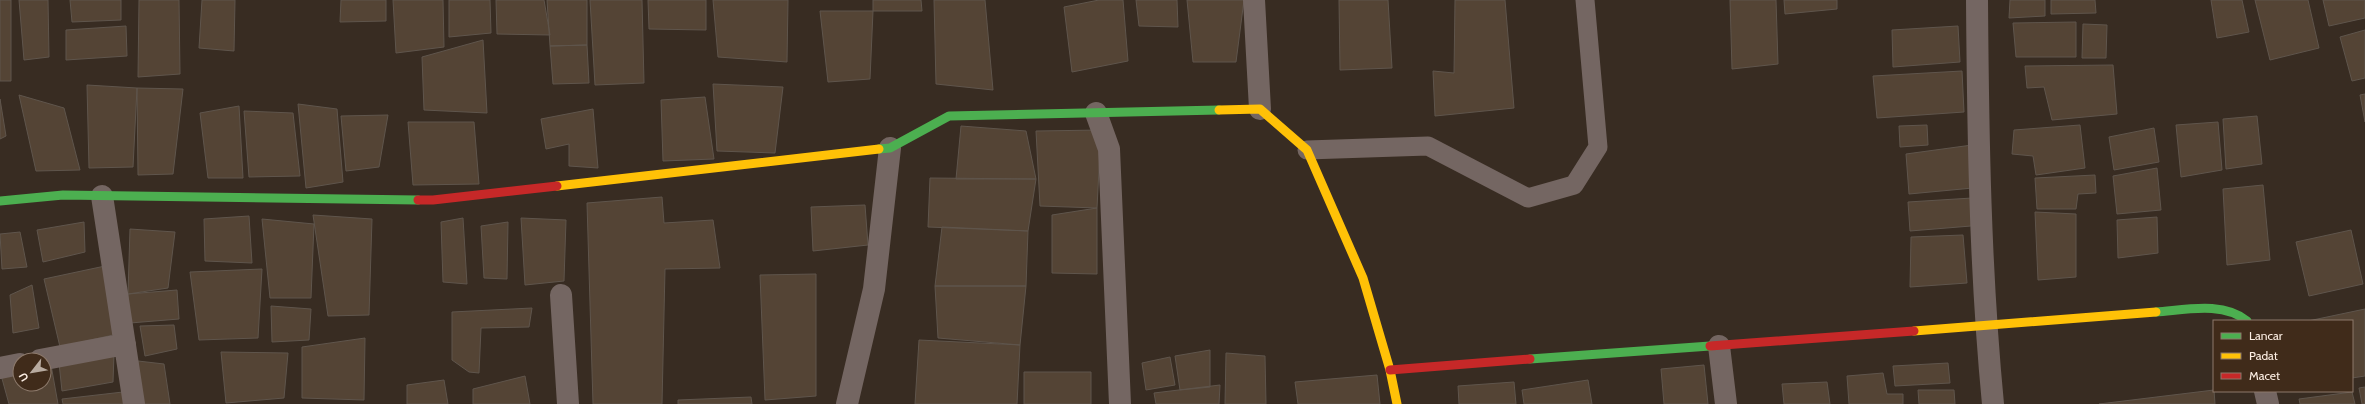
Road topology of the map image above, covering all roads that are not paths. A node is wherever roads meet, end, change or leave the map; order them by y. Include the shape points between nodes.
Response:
1 (1254, 0) edge
2 (1585, 0) edge
3 (1977, 0) edge
4 (1260, 109) junction
5 (1096, 113) junction
6 (890, 148) junction
7 (1307, 150) junction
8 (102, 196) junction
9 (0, 201) edge
10 (561, 295) dead end
11 (2246, 320) edge
12 (1986, 325) junction
13 (125, 344) junction
14 (1719, 346) junction
15 (52, 358) edge
16 (12, 366) edge
17 (0, 368) edge
18 (1390, 370) junction
19 (2266, 392) edge
20 (134, 404) edge
21 (568, 404) edge
22 (847, 404) edge
23 (1120, 404) edge
24 (1397, 404) edge
25 (1726, 404) edge
26 (1993, 404) edge
27 (2268, 404) edge

1 - 4 street
2 - 7 lane via 1598,147 1574,185 1528,198 1428,146
3 - 12 street via 1977,91
4 - 5 street
4 - 7 street
5 - 6 street via 949,116
5 - 23 street via 1109,150
6 - 8 street via 433,200
6 - 22 street via 874,289
7 - 18 street via 1363,278
8 - 9 street via 63,195
8 - 13 street
10 - 21 street
11 - 12 street via 2239,313 2225,309 2201,309
12 - 14 street
12 - 26 street
13 - 15 street
13 - 20 street
14 - 18 street
14 - 25 street
16 - 17 street
18 - 24 street
19 - 27 street

